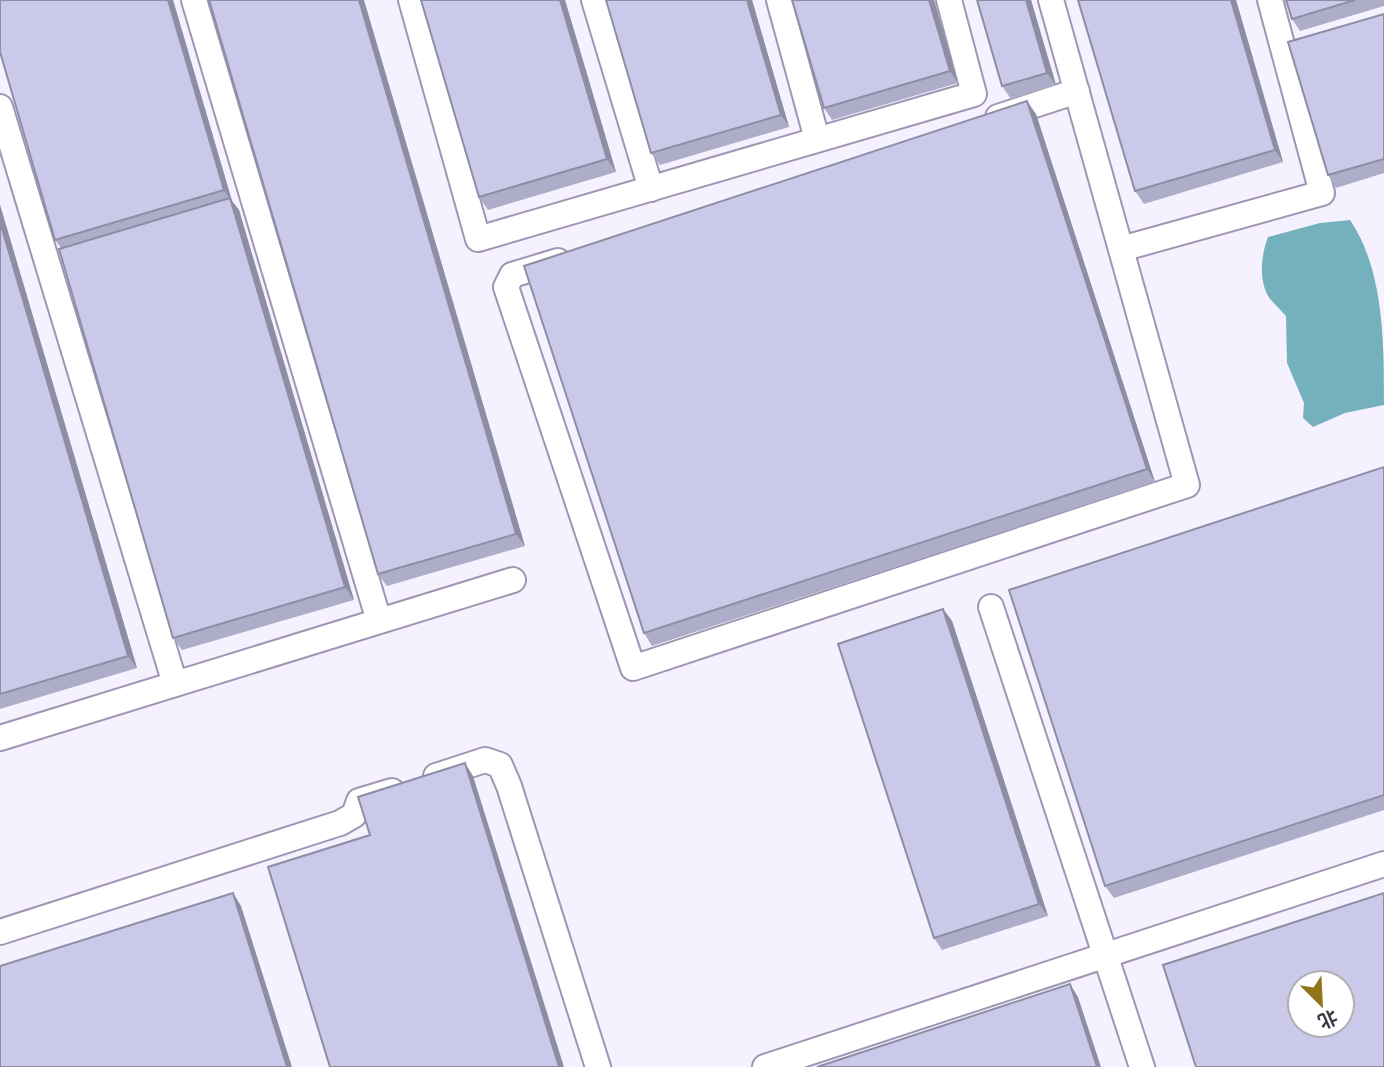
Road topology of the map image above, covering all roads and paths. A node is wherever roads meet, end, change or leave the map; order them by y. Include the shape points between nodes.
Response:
1 (194, 0) edge
2 (411, 0) edge
3 (594, 0) edge
4 (779, 0) edge
5 (949, 0) edge
6 (1051, 0) edge
7 (1270, 0) edge
8 (1077, 91) junction
9 (0, 107) edge
10 (972, 125) edge
11 (817, 139) junction
12 (651, 189) junction
13 (1121, 249) junction
14 (578, 254) edge
15 (513, 580) dead end
16 (991, 607) dead end
17 (379, 621) junction
18 (175, 684) junction
19 (0, 738) edge
20 (1384, 864) edge
21 (0, 932) edge
22 (1105, 956) junction
23 (598, 1067) edge
24 (765, 1067) edge
25 (1142, 1067) edge

1 - 17 lane
2 - 12 lane via 478,239
3 - 12 lane
4 - 11 lane
5 - 11 lane via 974,94
6 - 8 lane
7 - 13 lane via 1322,192
8 - 10 lane
8 - 13 lane
9 - 18 lane
11 - 12 lane
13 - 14 lane via 1187,485 633,668 506,287 512,275
15 - 17 lane
16 - 22 lane
17 - 18 lane
18 - 19 lane
20 - 22 lane
21 - 23 lane via 340,823 354,816 359,801 485,760 500,765 509,786
22 - 24 lane
22 - 25 lane

